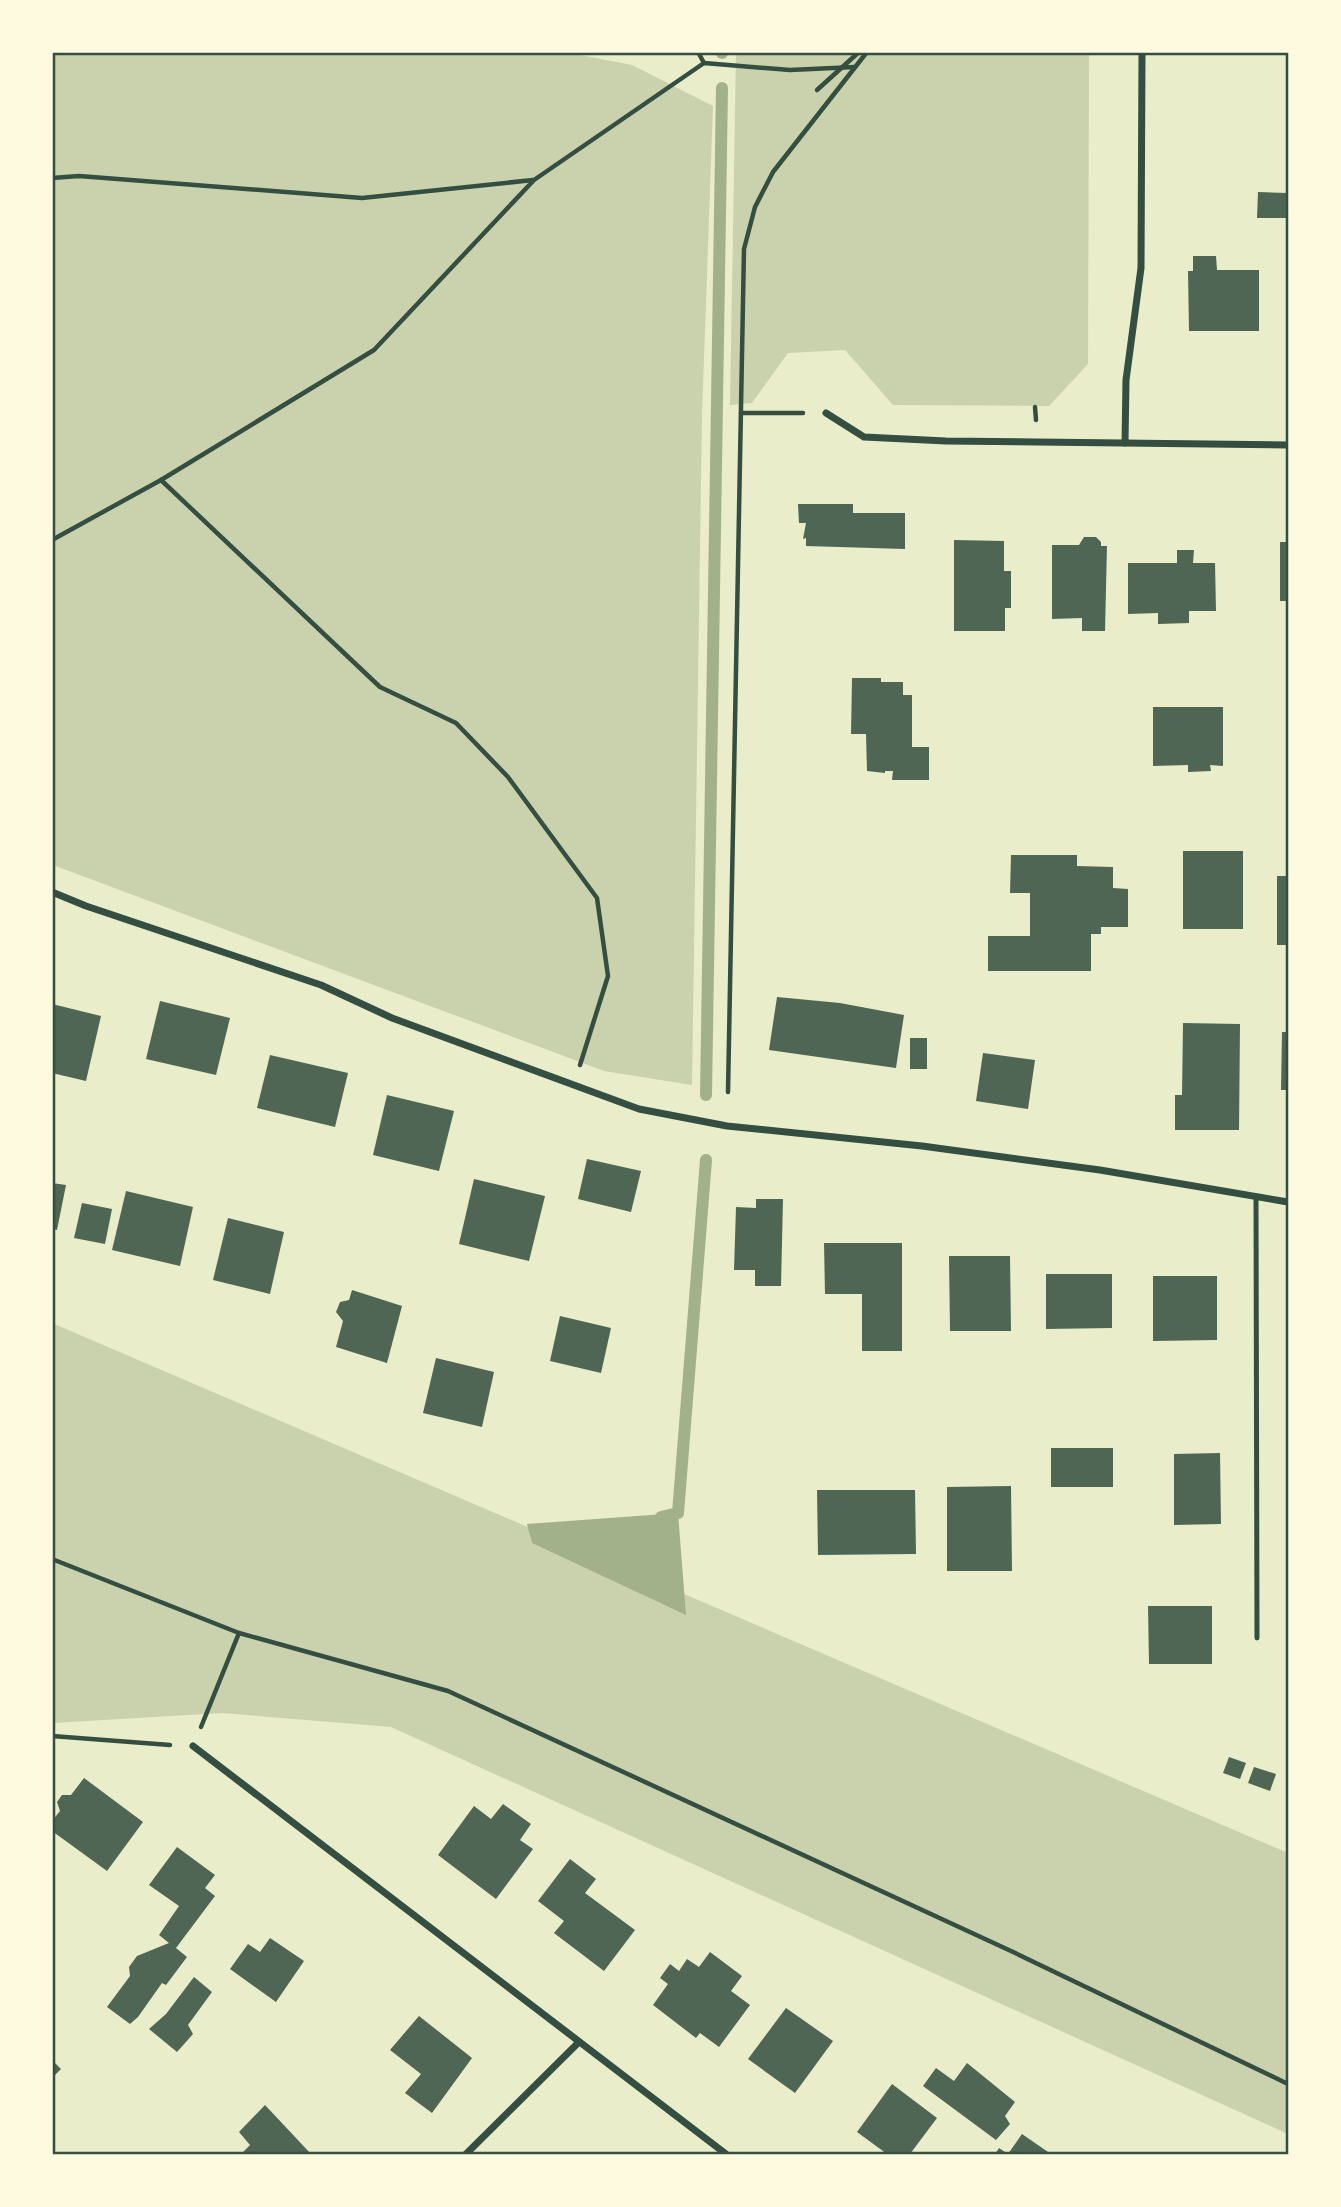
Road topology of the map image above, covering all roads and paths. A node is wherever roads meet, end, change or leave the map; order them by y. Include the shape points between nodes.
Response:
1 (698, 52) edge
2 (859, 52) edge
3 (867, 52) edge
4 (1142, 52) edge
5 (704, 63) junction
6 (855, 67) junction
7 (817, 90) dead end
8 (52, 178) edge
9 (534, 180) junction
10 (741, 413) junction
11 (825, 414) joint
12 (1125, 443) junction
13 (1289, 445) edge
14 (161, 480) junction
15 (52, 540) edge
16 (52, 892) edge
17 (572, 1086) junction
18 (727, 1092) dead end
19 (1256, 1196) junction
20 (1289, 1202) edge
21 (52, 1559) edge
22 (239, 1633) junction
23 (1257, 1638) dead end
24 (52, 1736) edge
25 (193, 1746) junction
26 (578, 2043) junction
27 (1289, 2084) edge
28 (466, 2154) edge
29 (726, 2154) edge

1 - 5 path
2 - 7 path
3 - 6 path
4 - 12 street via 1142,268 1126,380
5 - 6 path via 790,70
5 - 9 path
6 - 10 path via 773,172 755,208 744,249
8 - 9 path via 79,176 362,198
9 - 14 path via 374,349
10 - 11 path
10 - 18 path
11 - 12 street via 864,437
12 - 13 street
14 - 15 path
14 - 17 path via 380,687 456,723 508,777 597,898 608,976
16 - 17 street via 321,985
17 - 19 street via 639,1109 727,1126 922,1146
19 - 20 street
19 - 23 lane
21 - 22 path
22 - 25 path
22 - 27 path via 448,1691
24 - 25 path
25 - 26 street
26 - 28 street
26 - 29 street

